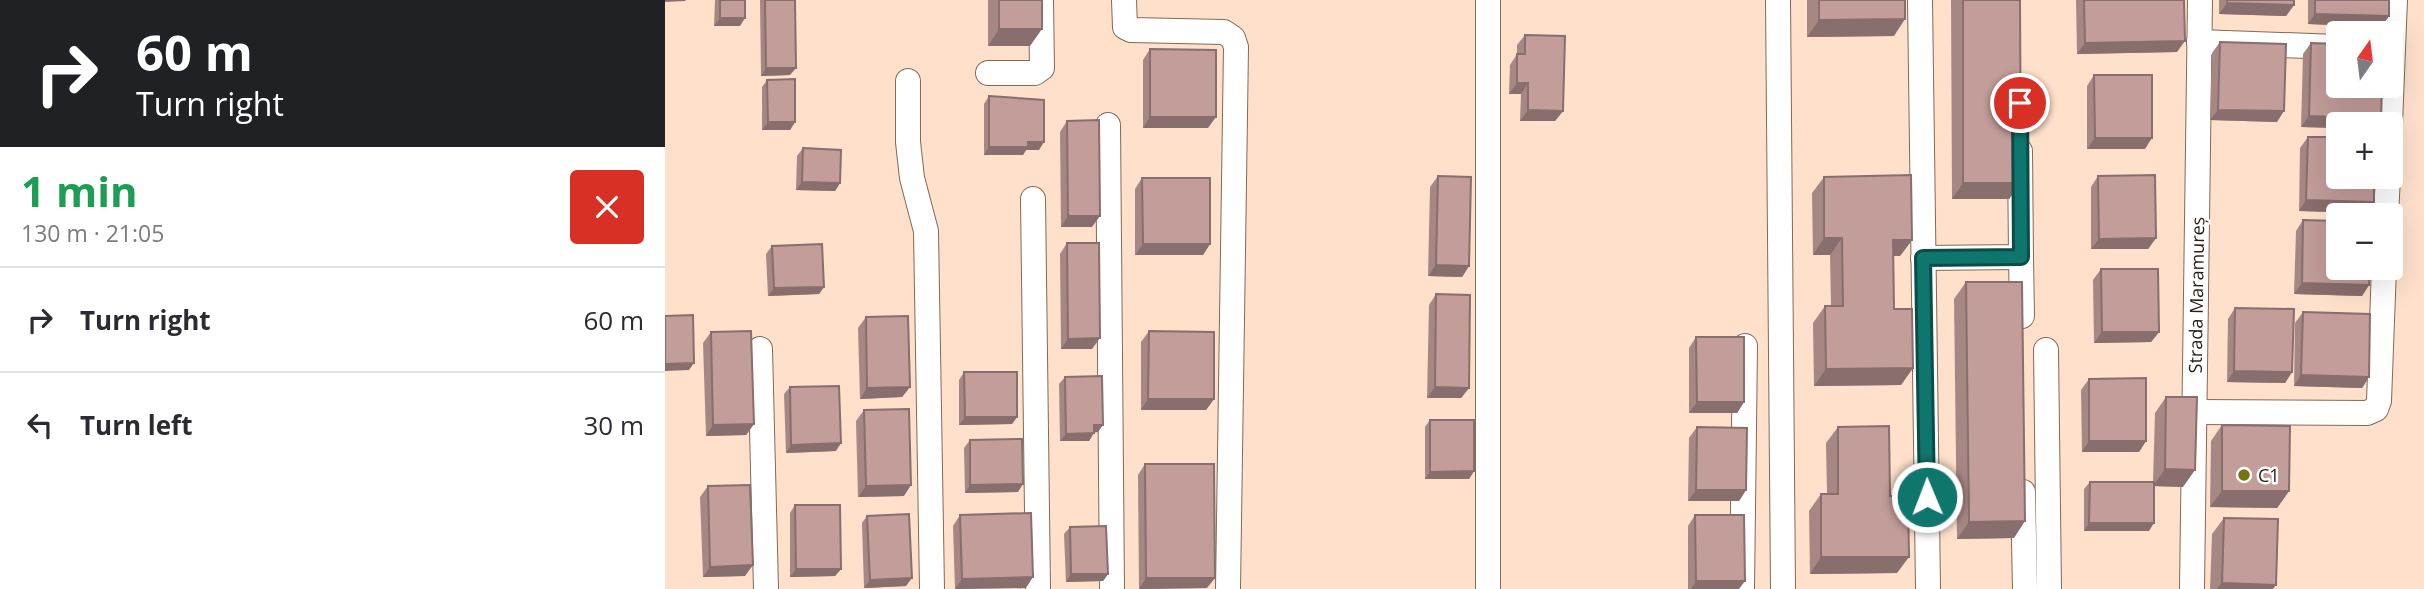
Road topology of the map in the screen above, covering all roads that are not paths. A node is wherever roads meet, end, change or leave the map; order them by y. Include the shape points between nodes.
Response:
1 (1041, 0) edge
2 (1124, 0) edge
3 (1488, 0) edge
4 (1778, 0) edge
5 (1920, 0) edge
6 (2200, 0) edge
7 (2395, 0) edge
8 (2394, 21) edge
9 (2199, 42) junction
10 (2326, 47) edge
11 (988, 73) dead end
12 (908, 81) dead end
13 (2020, 122) edge
14 (1108, 125) dead end
15 (1033, 200) dead end
16 (2021, 257) junction
17 (1923, 258) junction
18 (2384, 280) edge
19 (2022, 340) edge
20 (1745, 346) edge
21 (760, 349) dead end
22 (2046, 350) dead end
23 (2195, 412) junction
24 (2023, 466) edge
25 (766, 589) edge
26 (932, 589) edge
27 (1038, 589) edge
28 (1112, 589) edge
29 (1228, 589) edge
30 (1488, 589) edge
31 (1742, 589) edge
32 (1783, 589) edge
33 (1929, 589) edge
34 (2025, 589) edge
35 (2049, 589) edge
36 (2192, 589) edge

1 - 11 street via 1042,68 1035,73
2 - 29 street via 1123,21 1131,30 1224,32 1236,47
3 - 30 street
4 - 32 street
5 - 17 street
6 - 9 street, Strada Maramureș
7 - 8 street
9 - 10 street
9 - 23 street, Strada Maramureș
12 - 26 street via 912,178 926,231
13 - 16 street
14 - 28 street
15 - 27 street
16 - 17 street
16 - 19 street
17 - 33 street
18 - 23 street via 2376,409 2367,413
20 - 31 street
21 - 25 street
22 - 35 street
23 - 36 street, Strada Maramureș
24 - 34 street

